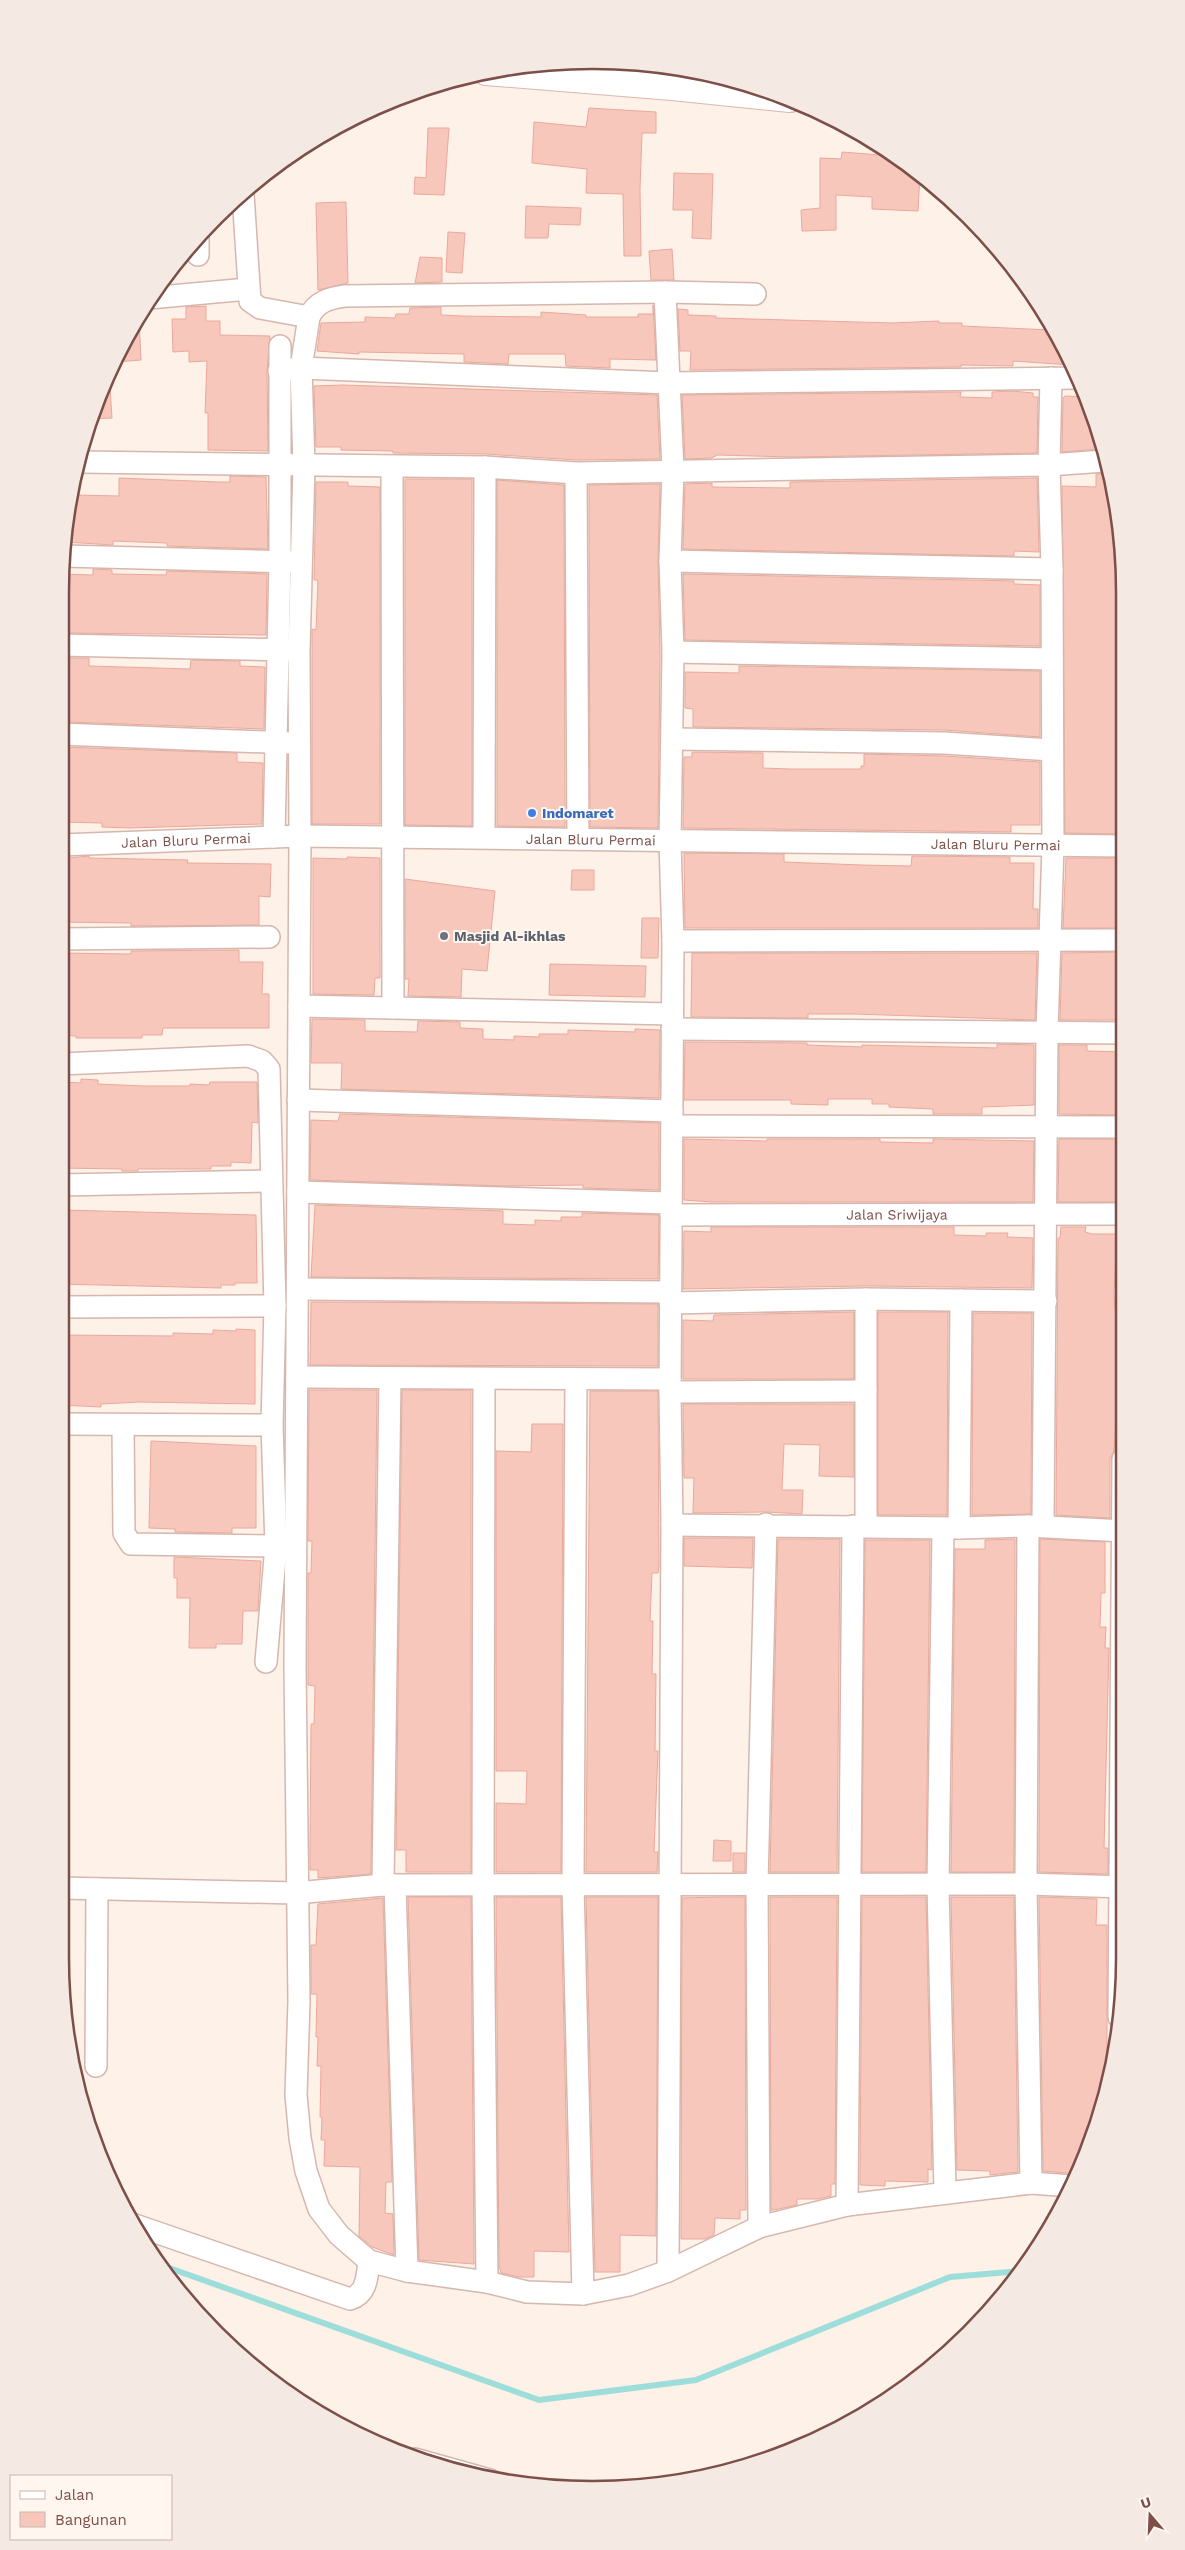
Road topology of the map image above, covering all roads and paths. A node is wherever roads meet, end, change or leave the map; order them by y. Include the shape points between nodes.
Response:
1 (520, 74) edge
2 (751, 94) edge
3 (243, 202) edge
4 (248, 290) junction
5 (665, 292) junction
6 (755, 294) dead end
7 (161, 297) edge
8 (309, 317) junction
9 (280, 346) dead end
10 (301, 368) junction
11 (279, 371) junction
12 (1052, 378) junction
13 (1070, 378) edge
14 (668, 383) junction
15 (1099, 461) edge
16 (86, 462) edge
17 (279, 465) junction
18 (1049, 465) junction
19 (304, 466) junction
20 (392, 467) junction
21 (485, 467) junction
22 (673, 470) junction
23 (576, 473) junction
24 (70, 556) edge
25 (280, 561) junction
26 (670, 561) junction
27 (302, 562) junction
28 (1052, 569) junction
29 (69, 645) edge
30 (276, 649) junction
31 (299, 651) junction
32 (673, 652) junction
33 (1052, 659) junction
34 (69, 734) edge
35 (673, 739) junction
36 (277, 741) junction
37 (299, 744) junction
38 (1052, 750) junction
39 (300, 836) junction
40 (392, 836) junction
41 (274, 837) junction
42 (484, 837) junction
43 (578, 838) junction
44 (670, 842) junction
45 (69, 846) edge
46 (1053, 846) junction
47 (1116, 846) edge
48 (269, 937) dead end
49 (1051, 938) junction
50 (69, 939) edge
51 (1116, 940) edge
52 (673, 941) junction
53 (299, 1006) junction
54 (393, 1008) junction
55 (672, 1022) junction
56 (1047, 1032) junction
57 (1116, 1033) edge
58 (69, 1064) edge
59 (298, 1100) junction
60 (672, 1119) junction
61 (1048, 1126) junction
62 (1116, 1127) edge
63 (270, 1181) junction
64 (69, 1185) edge
65 (298, 1192) junction
66 (670, 1209) junction
67 (1047, 1213) junction
68 (1116, 1214) edge
69 (298, 1289) junction
70 (670, 1298) junction
71 (866, 1299) junction
72 (961, 1300) junction
73 (1046, 1301) junction
74 (275, 1306) junction
75 (69, 1307) edge
76 (296, 1377) junction
77 (390, 1378) junction
78 (484, 1379) junction
79 (576, 1379) junction
80 (670, 1386) junction
81 (866, 1391) junction
82 (69, 1424) edge
83 (123, 1425) junction
84 (272, 1425) junction
85 (766, 1524) junction
86 (672, 1525) junction
87 (860, 1526) junction
88 (1036, 1526) junction
89 (951, 1528) junction
90 (1116, 1531) edge
91 (276, 1546) junction
92 (266, 1662) dead end
93 (483, 1884) junction
94 (572, 1884) junction
95 (757, 1884) junction
96 (1026, 1884) junction
97 (389, 1885) junction
98 (850, 1885) junction
99 (669, 1886) junction
100 (938, 1886) junction
101 (1116, 1887) edge
102 (69, 1888) edge
103 (97, 1889) junction
104 (296, 1893) junction
105 (96, 2066) dead end
106 (1031, 2183) junction
107 (1064, 2185) edge
108 (945, 2192) junction
109 (847, 2205) junction
110 (759, 2227) junction
111 (145, 2228) edge
112 (369, 2262) junction
113 (407, 2271) junction
114 (668, 2271) junction
115 (487, 2282) junction
116 (583, 2294) junction

1 - 2 street
3 - 4 street
4 - 7 street
4 - 8 street via 250,301 260,308
5 - 6 street
5 - 8 street via 345,296 321,303
5 - 14 street
8 - 10 street
9 - 11 street
10 - 11 street
10 - 14 street
10 - 19 street
11 - 17 street
12 - 13 street
12 - 14 street
12 - 18 street
14 - 22 street
15 - 18 street
16 - 17 street
17 - 19 street
17 - 25 street
18 - 22 street
18 - 28 street
19 - 20 street
19 - 27 street
20 - 21 street
20 - 40 street
21 - 23 street
21 - 42 street
22 - 23 street
22 - 26 street
23 - 43 street
24 - 25 street
25 - 27 street
25 - 30 street
26 - 28 street
26 - 32 street
27 - 31 street
28 - 33 street
29 - 30 street
30 - 31 street
30 - 36 street
31 - 37 street
32 - 33 street
32 - 35 street
33 - 38 street
34 - 36 street
35 - 38 street via 944,742
35 - 44 street
36 - 37 street
36 - 41 street
37 - 39 street
38 - 46 street
39 - 40 street, Jalan Bluru Permai
39 - 41 street, Jalan Bluru Permai
39 - 53 street
40 - 42 street, Jalan Bluru Permai
40 - 54 street
41 - 45 street, Jalan Bluru Permai
42 - 43 street, Jalan Bluru Permai
43 - 44 street, Jalan Bluru Permai
44 - 46 street, Jalan Bluru Permai
44 - 52 street
46 - 47 street, Jalan Bluru Permai
46 - 49 street
48 - 50 street
49 - 51 street
49 - 52 street
49 - 56 street
52 - 55 street
53 - 54 street
53 - 59 street
54 - 55 street
55 - 56 street
55 - 60 street
56 - 57 street
56 - 61 street
58 - 63 street via 248,1056 262,1061 269,1069
59 - 60 street
59 - 65 street
60 - 61 street
60 - 66 street
61 - 62 street
61 - 67 street
63 - 64 street
63 - 74 street
65 - 66 street, Jalan Sriwijaya
65 - 69 street
66 - 67 street, Jalan Sriwijaya
66 - 70 street
67 - 68 street, Jalan Sriwijaya
67 - 73 street
69 - 70 street
69 - 76 street
70 - 71 street
70 - 80 street
71 - 72 street
71 - 81 street
72 - 73 street
72 - 89 street
73 - 88 street
74 - 75 street
74 - 84 street
76 - 77 street
76 - 104 street
77 - 78 street
77 - 97 street
78 - 79 street
78 - 93 street
79 - 80 street
79 - 94 street
80 - 81 street
80 - 86 street
81 - 87 street
82 - 83 street
83 - 84 street
83 - 91 street via 124,1534 131,1544
84 - 91 street
85 - 86 street
85 - 87 street
85 - 95 street
86 - 99 street
87 - 89 street
87 - 98 street
88 - 89 street
88 - 90 street
88 - 96 street
89 - 100 street
91 - 92 street
93 - 94 street
93 - 97 street
93 - 115 street
94 - 99 street
94 - 116 street
95 - 98 street
95 - 99 street
95 - 110 street
96 - 100 street
96 - 101 street
96 - 106 street
97 - 104 street
97 - 113 street
98 - 100 street
98 - 109 street
99 - 114 street
100 - 108 street
102 - 103 street
103 - 104 street
103 - 105 street
104 - 112 street via 299,2001 296,2095 306,2171 318,2209 339,2235
106 - 107 street
106 - 108 street
108 - 109 street
109 - 110 street
110 - 114 street
111 - 112 street via 350,2298 363,2292
112 - 113 street
113 - 115 street
114 - 116 street via 629,2285
115 - 116 street via 527,2292

